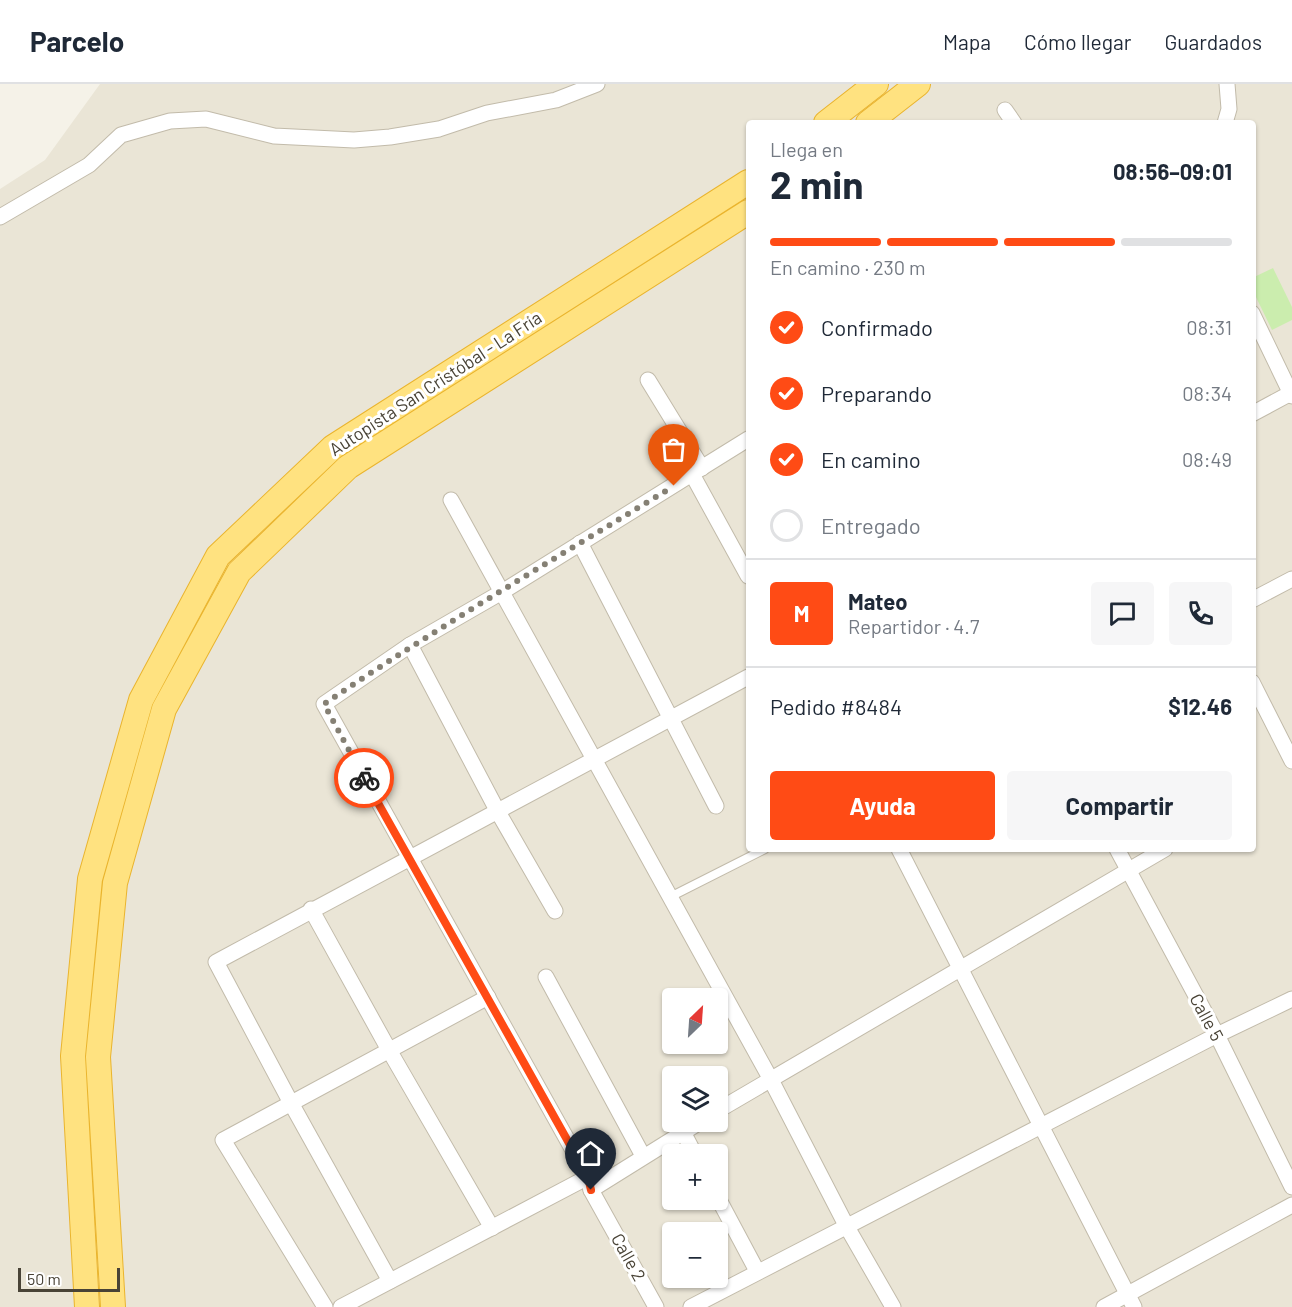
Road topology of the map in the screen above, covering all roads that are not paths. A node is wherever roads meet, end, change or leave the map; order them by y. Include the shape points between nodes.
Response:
1 (597, 84) edge
2 (876, 84) edge
3 (918, 84) edge
4 (1227, 84) edge
5 (830, 120) edge
6 (872, 120) edge
7 (1226, 120) edge
8 (746, 183) edge
9 (746, 213) edge
10 (0, 217) edge
11 (1256, 321) edge
12 (648, 380) dead end
13 (1291, 394) edge
14 (1256, 412) edge
15 (746, 440) edge
16 (697, 471) junction
17 (451, 500) dead end
18 (580, 543) junction
19 (746, 572) edge
20 (1292, 579) edge
21 (502, 592) junction
22 (1256, 598) edge
23 (410, 645) junction
24 (746, 678) edge
25 (1256, 690) edge
26 (671, 719) junction
27 (594, 760) junction
28 (1292, 761) edge
29 (716, 806) dead end
30 (498, 812) junction
31 (759, 852) edge
32 (901, 852) edge
33 (1119, 852) edge
34 (1160, 852) edge
35 (409, 859) junction
36 (1128, 870) junction
37 (670, 897) junction
38 (311, 909) junction
39 (555, 911) dead end
40 (962, 966) junction
41 (546, 977) dead end
42 (488, 997) junction
43 (1292, 999) edge
44 (1217, 1035) junction
45 (389, 1050) junction
46 (770, 1078) junction
47 (291, 1103) junction
48 (728, 1104) edge
49 (1042, 1126) junction
50 (683, 1132) joint
51 (689, 1144) edge
52 (643, 1156) junction
53 (589, 1184) junction
54 (1292, 1187) edge
55 (1292, 1204) edge
56 (724, 1210) edge
57 (847, 1227) junction
58 (492, 1228) junction
59 (757, 1271) junction
60 (390, 1281) junction
61 (1131, 1301) edge
62 (87, 1307) edge
63 (113, 1307) edge
64 (325, 1307) edge
65 (341, 1307) edge
66 (656, 1307) edge
67 (691, 1307) edge
68 (893, 1307) edge
69 (1104, 1307) edge

1 - 10 street via 556,100 390,137 354,140 274,136 206,120 170,121 121,135 89,165
2 - 5 highway
3 - 6 highway
4 - 7 street
8 - 62 highway, Autopista San Cristóbal - La Fría via 333,447 218,556 141,700 90,879 73,1056
9 - 63 highway, Autopista San Cristóbal - La Fría via 348,467 238,572 164,710 115,883 98,1057
11 - 13 street
12 - 16 street
13 - 14 street
15 - 16 street
16 - 18 street
16 - 19 street
17 - 21 street
18 - 21 street
18 - 26 street
20 - 22 street
21 - 23 street
21 - 27 street
23 - 30 street
23 - 35 street, Calle 2 via 324,704
24 - 26 street
25 - 28 street
26 - 27 street
26 - 29 street
27 - 30 street
27 - 37 street
30 - 35 street
30 - 39 street
31 - 37 lane
32 - 40 street
33 - 36 street, Calle 5
34 - 36 street
35 - 38 street
35 - 42 street, Calle 2
36 - 40 street
36 - 44 street, Calle 5
37 - 46 street
38 - 45 street
38 - 47 street via 216,962
40 - 46 street
40 - 49 street
41 - 52 street
42 - 45 street
42 - 53 street, Calle 2
43 - 44 street
44 - 49 street
44 - 54 street, Calle 5
45 - 47 street
45 - 58 street
46 - 48 street
46 - 57 street
47 - 60 street
47 - 64 street via 223,1140
49 - 57 street
49 - 61 street
50 - 51 street
50 - 52 street
52 - 53 street
53 - 58 street
53 - 66 street, Calle 2
55 - 61 street
56 - 59 street
57 - 59 street
57 - 68 street
58 - 60 street
59 - 67 street
60 - 65 street
61 - 69 street

